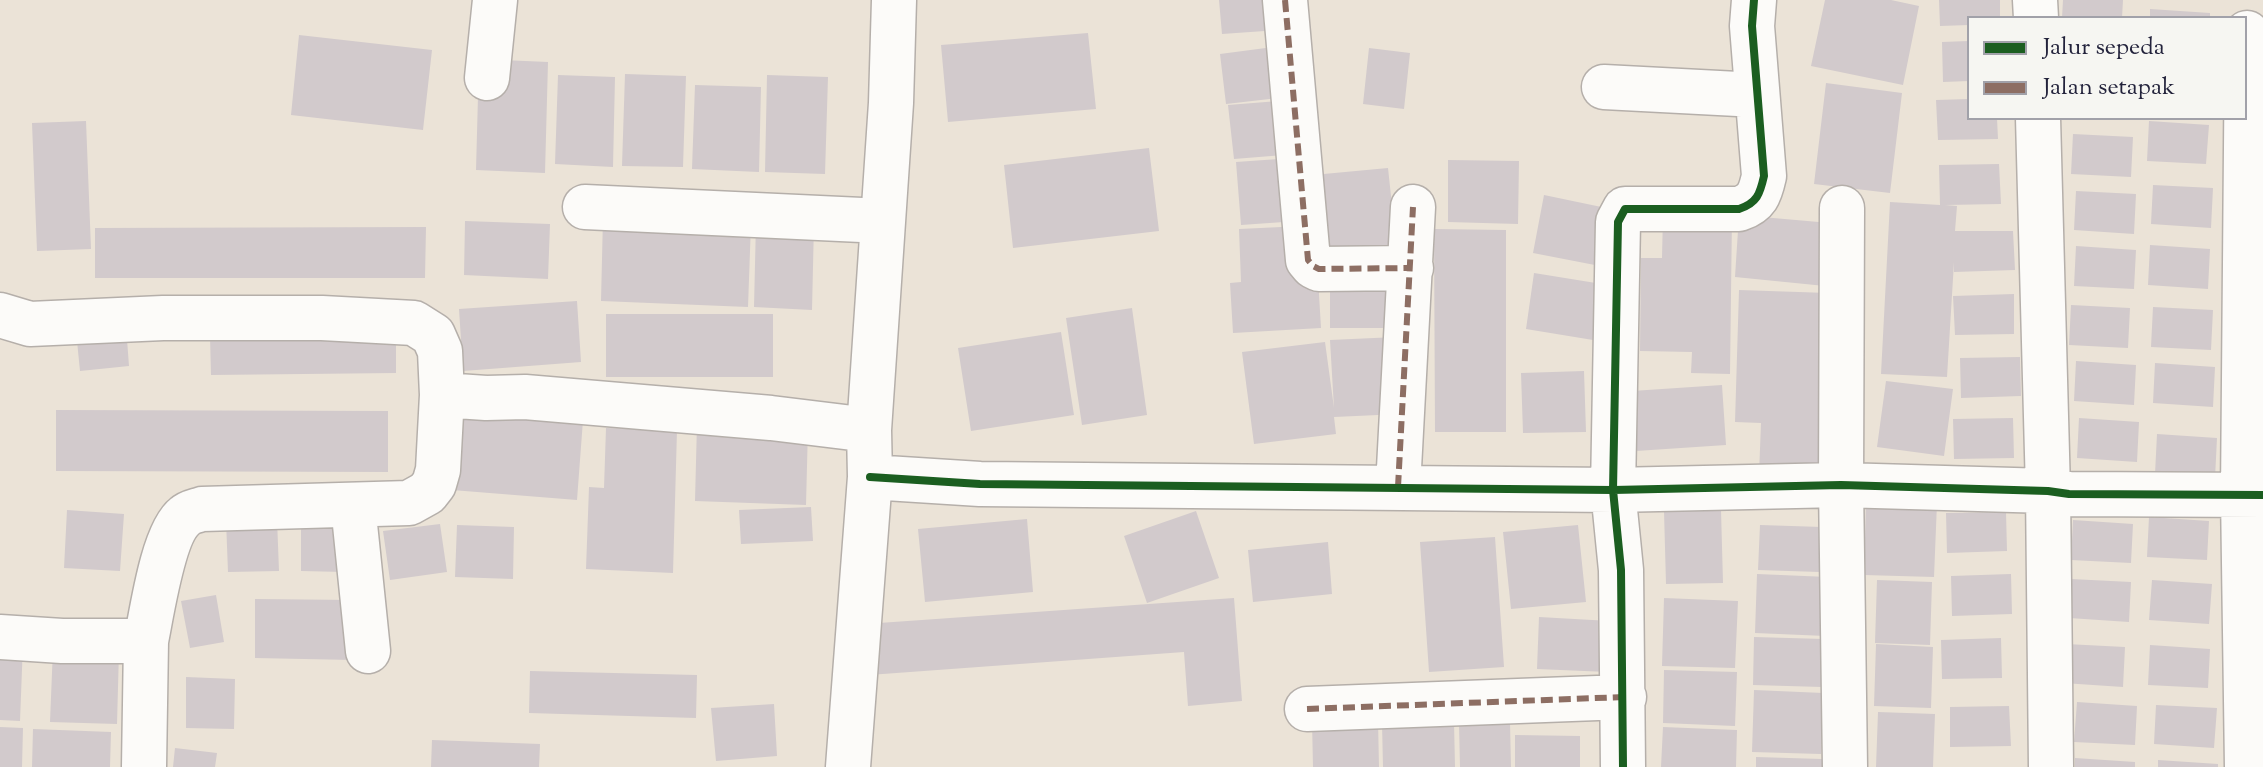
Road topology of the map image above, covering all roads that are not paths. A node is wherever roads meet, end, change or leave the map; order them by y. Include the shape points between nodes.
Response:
1 (495, 0) edge
2 (894, 0) edge
3 (1285, 0) edge
4 (1754, 0) edge
5 (2247, 33) edge
6 (487, 78) dead end
7 (1604, 87) dead end
8 (1757, 95) junction
9 (2038, 120) edge
10 (585, 207) dead end
11 (1413, 207) dead end
12 (1842, 208) dead end
13 (883, 221) junction
14 (1411, 268) junction
15 (0, 315) edge
16 (442, 395) junction
17 (869, 430) junction
18 (870, 477) junction
19 (1841, 485) junction
20 (1398, 487) junction
21 (1613, 490) junction
22 (2048, 491) junction
23 (2253, 495) edge
24 (353, 505) junction
25 (0, 637) edge
26 (146, 641) junction
27 (368, 651) dead end
28 (1624, 697) junction
29 (1307, 709) dead end
30 (144, 767) edge
31 (848, 767) edge
32 (1623, 767) edge
33 (1845, 767) edge
34 (2051, 767) edge
35 (2247, 767) edge

1 - 6 street
2 - 13 street
3 - 14 street via 1308,260 1319,269
4 - 8 street
5 - 23 street
7 - 8 street
8 - 21 street via 1764,176 1750,205 1625,209 1618,222
9 - 22 street
10 - 13 street
11 - 14 street
12 - 19 street
13 - 17 street
14 - 20 street
15 - 16 street via 30,324 163,318 414,323 433,335 440,351
16 - 17 street via 541,398
16 - 24 street via 438,470 427,493 409,503
17 - 18 street
18 - 20 street via 980,484
18 - 31 street
19 - 21 street
19 - 22 street
19 - 33 street
20 - 21 street
21 - 28 street
22 - 23 street
22 - 34 street
23 - 35 street
24 - 26 street via 202,509 186,515 167,546
24 - 27 street
25 - 26 street
26 - 30 street
28 - 29 street
28 - 32 street

